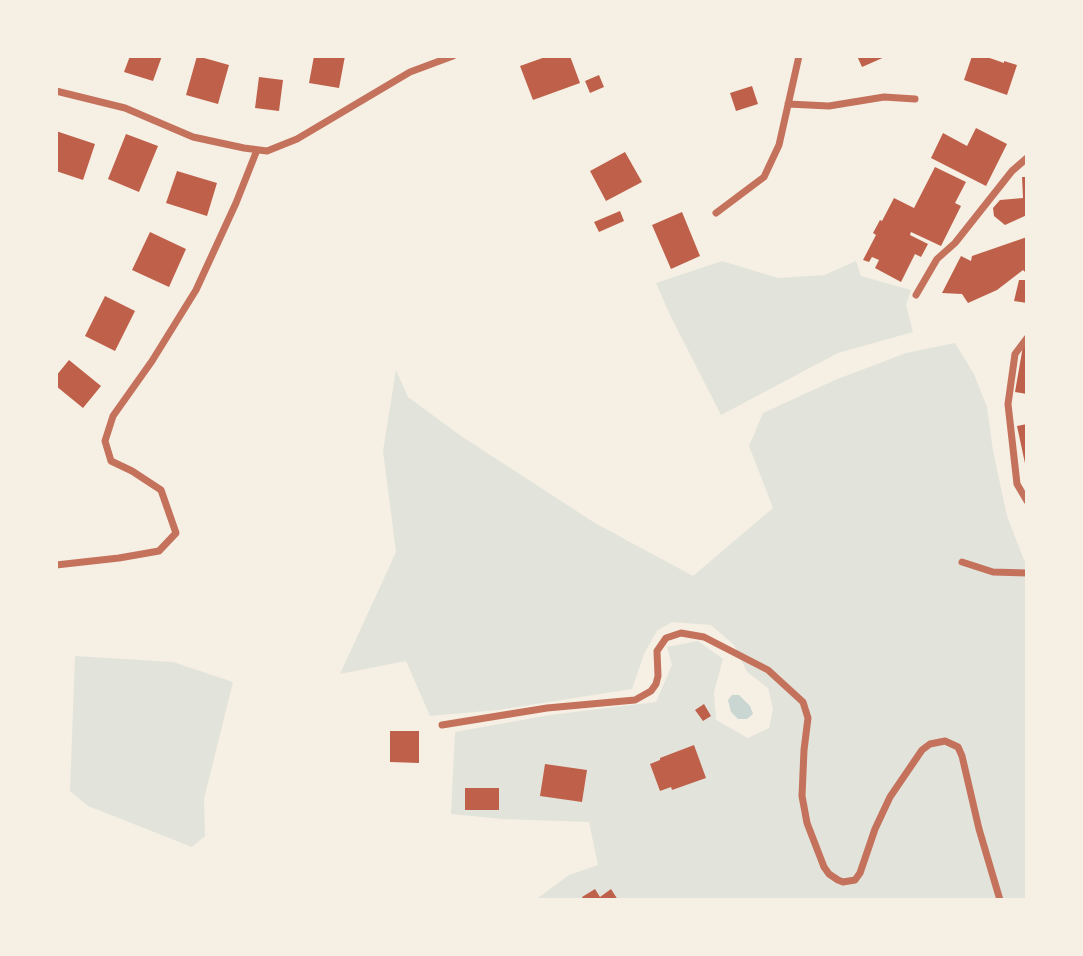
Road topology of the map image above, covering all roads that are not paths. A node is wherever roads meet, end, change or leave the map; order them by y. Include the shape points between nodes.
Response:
1 (453, 56) edge
2 (799, 56) edge
3 (56, 91) edge
4 (915, 99) dead end
5 (788, 104) junction
6 (257, 150) junction
7 (1027, 158) edge
8 (716, 213) dead end
9 (916, 295) dead end
10 (1027, 338) edge
11 (1027, 501) edge
12 (962, 562) dead end
13 (56, 565) edge
14 (1027, 573) edge
15 (442, 725) dead end
16 (1000, 900) edge

1 - 6 street via 410,72 297,139
2 - 5 street
3 - 6 street via 125,108 193,137
4 - 5 street
5 - 8 street via 779,145 764,177
6 - 13 street via 196,290 113,416 105,441 111,461 161,490 176,533 159,551
7 - 9 street via 937,259
10 - 11 street via 1015,354 1008,404 1017,484
12 - 14 street via 993,572
15 - 16 street via 644,697 656,684 657,651 666,638 681,633 704,637 768,670 807,709 802,796 807,823 833,877 855,880 890,797 922,750 945,741 958,747 962,756

